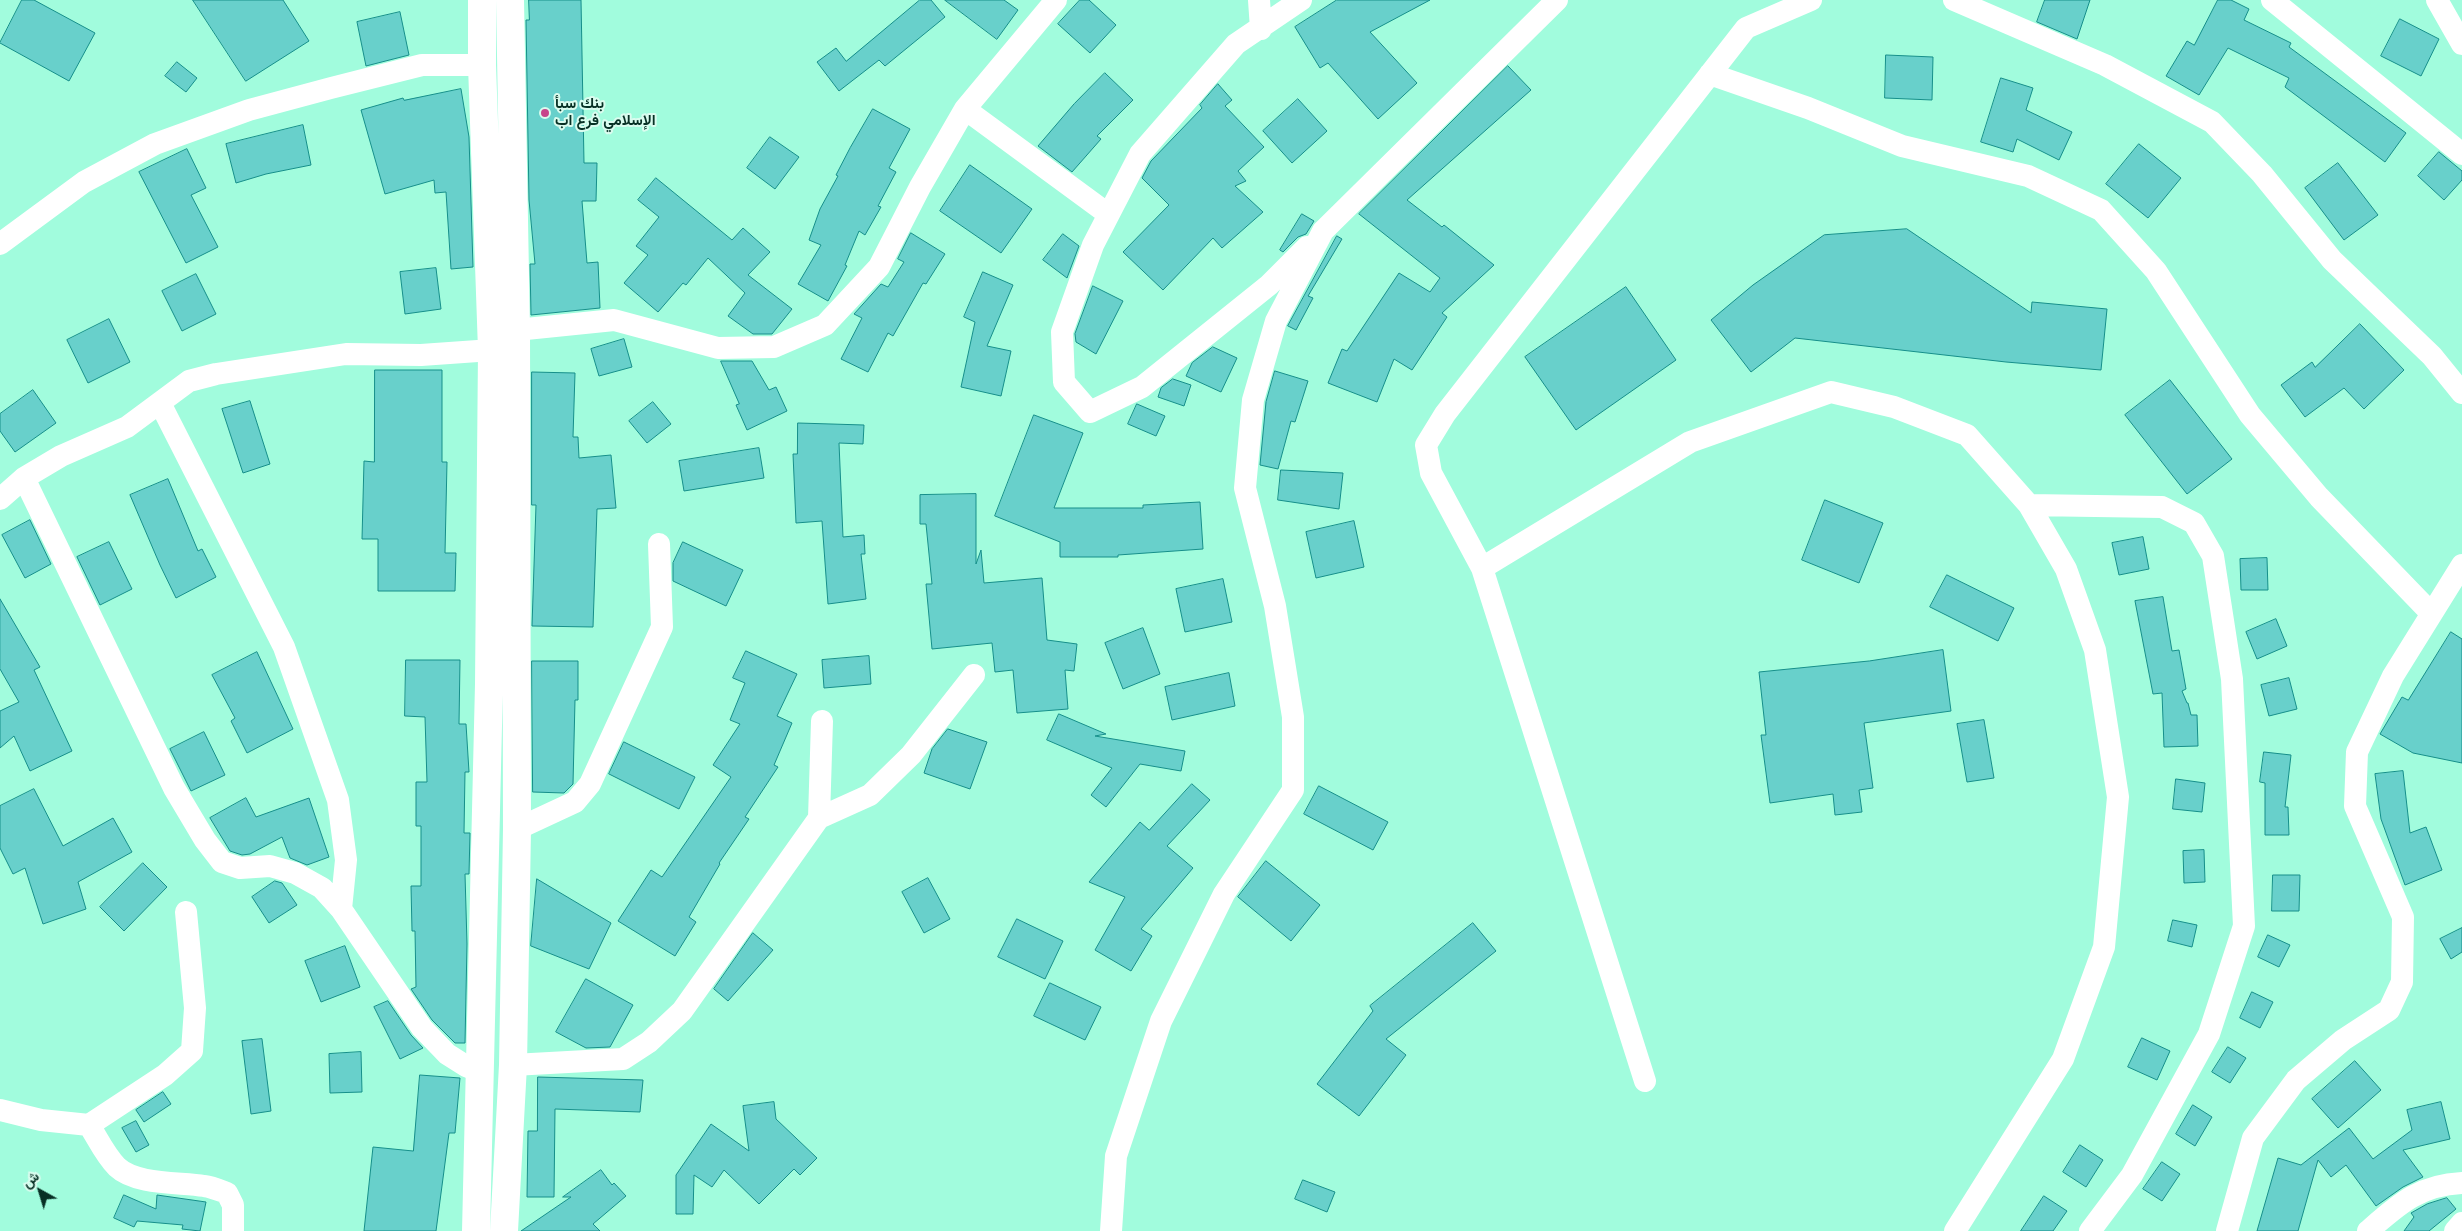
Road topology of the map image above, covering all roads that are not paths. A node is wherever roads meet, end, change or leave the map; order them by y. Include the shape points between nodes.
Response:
1 (482, 0) edge
2 (510, 0) edge
3 (1056, 0) edge
4 (1259, 0) edge
5 (1301, 0) edge
6 (1557, 0) edge
7 (1811, 0) edge
8 (1954, 0) edge
9 (2272, 0) edge
10 (2437, 0) edge
11 (1261, 29) junction
12 (2462, 44) edge
13 (482, 65) junction
14 (1710, 74) junction
15 (965, 109) junction
16 (2462, 154) edge
17 (1108, 214) junction
18 (1324, 231) junction
19 (0, 244) edge
20 (516, 330) junction
21 (492, 350) junction
22 (2462, 393) edge
23 (160, 404) junction
24 (24, 478) junction
25 (0, 499) edge
26 (2029, 505) junction
27 (658, 544) dead end
28 (2462, 565) edge
29 (1482, 568) junction
30 (2431, 614) junction
31 (974, 675) dead end
32 (822, 721) dead end
33 (819, 818) junction
34 (517, 829) junction
35 (341, 909) junction
36 (186, 912) dead end
37 (514, 1066) junction
38 (481, 1072) junction
39 (1645, 1081) dead end
40 (0, 1110) edge
41 (89, 1124) junction
42 (2462, 1167) edge
43 (2452, 1183) edge
44 (2462, 1223) edge
45 (234, 1231) edge
46 (476, 1231) edge
47 (504, 1231) edge
48 (1111, 1231) edge
49 (1955, 1231) edge
50 (2090, 1231) edge
51 (2227, 1231) edge
52 (2368, 1231) edge
53 (2455, 1231) edge

1 - 13 street
2 - 20 street
3 - 15 street
4 - 11 street
5 - 11 street
6 - 18 street
7 - 14 street via 1746,28
8 - 22 street via 2104,65 2212,122 2262,174 2332,260 2432,356
9 - 16 street
10 - 12 street
11 - 17 street via 1236,44 1140,154
13 - 19 street via 422,65 249,110 155,144 84,182
13 - 21 street
14 - 29 street via 1445,414 1426,446 1431,473
14 - 30 street via 1808,108 1902,146 2028,176 2101,210 2156,271 2250,415 2319,496
15 - 17 street
15 - 20 street via 879,267 825,325 774,347 727,348 614,320
17 - 18 street via 1062,332 1064,382 1090,412 1142,388 1269,285
18 - 48 street via 1276,321 1253,400 1245,488 1275,606 1292,716 1293,790 1224,894 1162,1021 1116,1156
20 - 34 street
21 - 23 street via 421,355 346,354 216,374 189,381
21 - 38 street
23 - 24 street via 126,427 60,456
23 - 35 street via 284,646 338,800 346,860
24 - 25 street
24 - 35 street via 174,788 204,840 222,862 240,868 270,866 295,873 322,888
26 - 29 street via 1968,435 1894,407 1831,392 1690,442
26 - 49 street via 2066,569 2094,650 2118,797 2104,947 2063,1059
26 - 50 street via 2162,507 2194,523 2213,556 2232,679 2244,926 2209,1034 2132,1175
27 - 34 street via 662,627 590,784 575,802
28 - 30 street
29 - 39 street
30 - 51 street via 2393,676 2357,752 2355,806 2403,917 2402,982 2388,1010 2343,1040 2296,1080 2253,1138
31 - 33 street via 911,755 870,795
32 - 33 street
33 - 37 street via 682,1011 649,1042 623,1059
34 - 37 street
35 - 38 street via 422,1028 447,1054
36 - 41 street via 195,1008 192,1050 165,1075
37 - 47 street
38 - 46 street
40 - 41 street via 41,1120
41 - 45 street via 107,1155 127,1174 207,1186 226,1193 233,1205
42 - 43 street
43 - 52 street via 2406,1198
44 - 53 street

